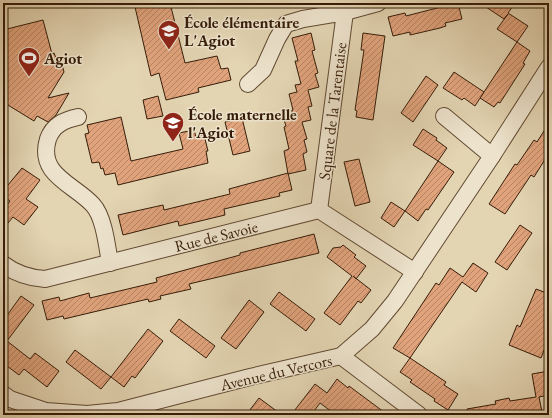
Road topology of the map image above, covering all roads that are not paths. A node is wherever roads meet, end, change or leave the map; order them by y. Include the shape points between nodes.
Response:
1 (378, 3) edge
2 (345, 12) junction
3 (549, 67) edge
4 (248, 84) dead end
5 (444, 116) dead end
6 (78, 117) dead end
7 (492, 156) junction
8 (319, 210) junction
9 (110, 263) junction
10 (3, 264) edge
11 (415, 272) junction
12 (341, 356) junction
13 (3, 394) edge
14 (45, 413) edge
15 (419, 415) edge

1 - 2 street
2 - 4 street via 286,24 263,70
2 - 8 street, Square de la Tarentaise
3 - 7 street, Avenue du Vercors
5 - 7 street
6 - 9 street via 56,126 47,145 47,156 56,175 93,205 100,218
7 - 11 street, Avenue du Vercors
8 - 9 street, Rue de Savoie
8 - 11 street
9 - 10 street, Rue de Savoie via 45,279 31,278 10,270
11 - 12 street, Avenue du Vercors via 372,329
12 - 14 street, Avenue du Vercors via 118,411 87,414
12 - 15 street
13 - 14 street, Avenue du Vercors

